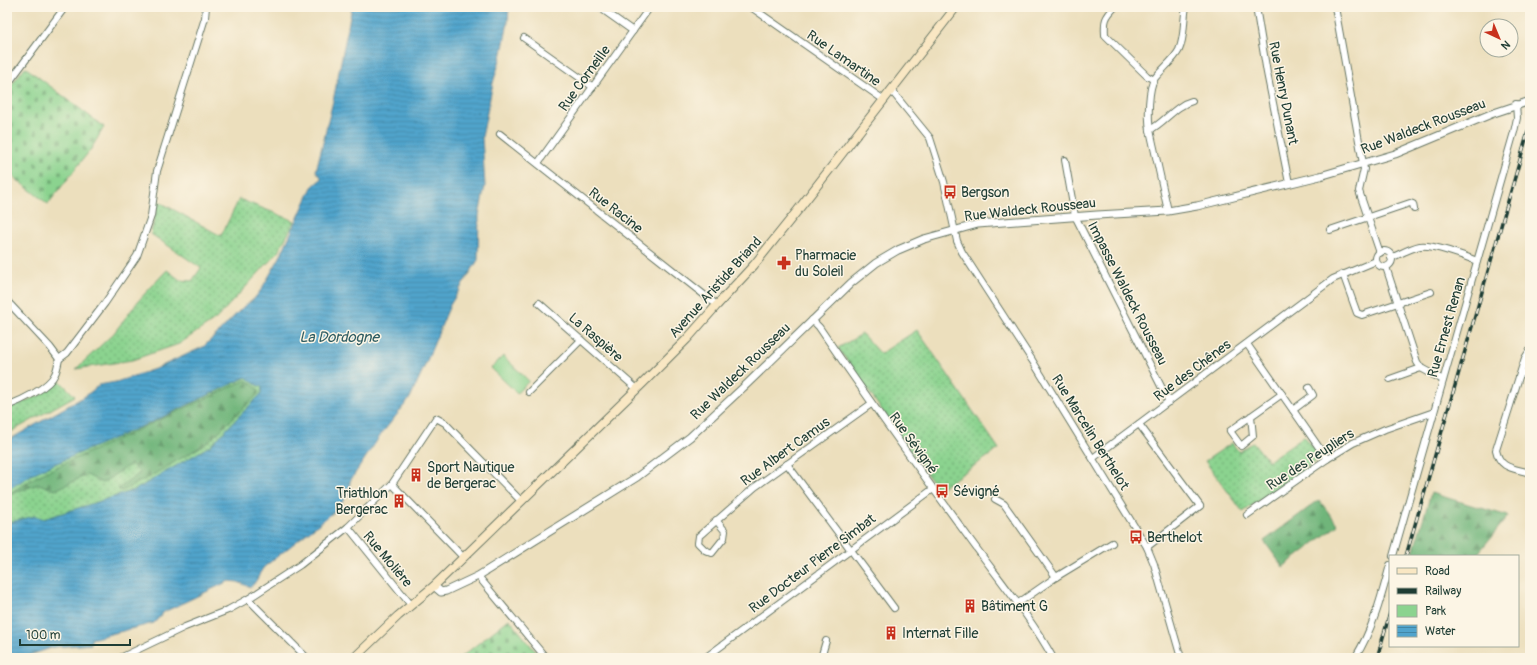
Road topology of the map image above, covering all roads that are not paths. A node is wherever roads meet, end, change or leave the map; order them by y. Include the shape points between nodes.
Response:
1 (65, 7) edge
2 (206, 7) edge
3 (599, 7) edge
4 (650, 7) edge
5 (751, 7) edge
6 (956, 7) edge
7 (1115, 7) edge
8 (1186, 7) edge
9 (1256, 7) edge
10 (1335, 7) edge
11 (633, 31) junction
12 (524, 38) dead end
13 (1154, 80) junction
14 (7, 85) edge
15 (593, 87) junction
16 (892, 90) junction
17 (884, 100) junction
18 (1530, 100) edge
19 (1192, 101) dead end
20 (1516, 104) junction
21 (1150, 130) junction
22 (500, 134) dead end
23 (1065, 160) dead end
24 (538, 163) junction
25 (1362, 164) junction
26 (1289, 183) junction
27 (1414, 209) dead end
28 (1168, 211) junction
29 (1075, 216) junction
30 (1368, 217) junction
31 (955, 230) junction
32 (1330, 230) dead end
33 (1380, 252) junction
34 (1391, 258) junction
35 (1376, 261) junction
36 (1477, 261) junction
37 (1386, 267) junction
38 (1343, 274) junction
39 (1431, 292) dead end
40 (7, 301) edge
41 (539, 303) dead end
42 (1398, 303) junction
43 (718, 305) junction
44 (812, 320) junction
45 (581, 340) junction
46 (1247, 344) junction
47 (1530, 350) edge
48 (59, 359) junction
49 (1421, 368) junction
50 (1521, 373) junction
51 (1530, 375) edge
52 (1390, 379) dead end
53 (1443, 380) junction
54 (1309, 388) dead end
55 (637, 389) junction
56 (529, 392) dead end
57 (1282, 394) junction
58 (1169, 402) junction
59 (871, 404) junction
60 (7, 406) edge
61 (1293, 410) junction
62 (1434, 412) junction
63 (1251, 416) junction
64 (1139, 424) junction
65 (1093, 458) junction
66 (1327, 459) junction
67 (787, 464) junction
68 (1530, 473) edge
69 (392, 484) junction
70 (933, 489) junction
71 (995, 499) dead end
72 (521, 501) junction
73 (1247, 515) dead end
74 (716, 520) junction
75 (348, 527) junction
76 (1112, 543) dead end
77 (1147, 547) junction
78 (850, 549) junction
79 (1393, 555) edge
80 (463, 557) junction
81 (1389, 568) edge
82 (478, 576) junction
83 (1056, 577) junction
84 (434, 586) junction
85 (248, 599) junction
86 (1017, 604) junction
87 (411, 605) junction
88 (894, 608) dead end
89 (826, 641) dead end
90 (120, 658) edge
91 (307, 658) edge
92 (354, 658) edge
93 (546, 658) edge
94 (705, 658) edge
95 (821, 658) edge
96 (1053, 658) edge
97 (1181, 658) edge
98 (1355, 658) edge

1 - 14 street
2 - 48 street via 157,171 151,216 137,256 67,353
3 - 11 street
4 - 11 street, Rue Corneille
5 - 17 street, Rue Lamartine
6 - 16 main road, Avenue Aristide Briand
7 - 13 street via 1107,15 1105,35
8 - 13 street via 1179,50
9 - 26 street, Rue Henry Dunant
10 - 25 street
11 - 15 street, Rue Corneille
12 - 15 street
13 - 21 street via 1150,99
15 - 24 street, Rue Corneille
16 - 17 main road, Avenue Aristide Briand
16 - 31 street, Rue Marcelin Berthelot via 930,138
17 - 43 main road, Avenue Aristide Briand via 754,265
18 - 20 street, Rue Waldeck Rousseau
19 - 21 street via 1185,102
20 - 25 street, Rue Waldeck Rousseau via 1395,154
20 - 36 street, Rue Ernest Renan via 1514,132
21 - 28 street
22 - 24 street, Rue Racine
23 - 29 street, Impasse Waldeck Rousseau
24 - 43 street, Rue Racine
25 - 26 street, Rue Waldeck Rousseau
25 - 30 street via 1364,169 1359,190
26 - 28 street, Rue Waldeck Rousseau
27 - 30 street via 1410,203
28 - 29 street, Rue Waldeck Rousseau
29 - 31 street, Rue Waldeck Rousseau via 978,224
29 - 58 street, Impasse Waldeck Rousseau
30 - 32 street
30 - 33 street
31 - 44 street, Rue Waldeck Rousseau via 924,239 876,263
31 - 65 street, Rue Marcelin Berthelot via 956,241 962,252
33 - 34 street via 1387,253
33 - 35 street
34 - 36 street via 1420,246 1431,246
34 - 37 street via 1391,263
35 - 37 street via 1381,267
35 - 38 street, Rue des Chênes
36 - 53 street, Rue Ernest Renan
37 - 42 street
38 - 42 street via 1357,313 1362,315
38 - 46 street, Rue des Chênes
39 - 42 street
40 - 48 street
41 - 45 street, La Raspière
42 - 49 street
43 - 55 main road, Avenue Aristide Briand
44 - 59 street, Rue Sévigné
44 - 82 street, Rue Waldeck Rousseau via 690,437 637,477
45 - 55 street, La Raspière
45 - 56 street
46 - 57 street
46 - 58 street, Rue des Chênes
47 - 50 street
48 - 60 street via 55,375 42,388
49 - 52 street
49 - 53 street
50 - 51 street
50 - 68 street via 1496,450 1502,464
53 - 62 street, Rue Ernest Renan
54 - 61 street via 1313,395
55 - 72 main road, Avenue Aristide Briand
57 - 61 street
57 - 63 street
58 - 64 street, Rue des Chênes
59 - 67 street, Rue Albert Camus
59 - 70 street, Rue Sévigné
61 - 66 street
62 - 66 street, Rue des Peupliers via 1353,443
62 - 79 street, Rue Ernest Renan
63 - 63 street via 1230,431 1241,446 1254,436
64 - 65 street, Rue des Chênes
64 - 77 street via 1200,506
65 - 77 street, Rue Marcelin Berthelot
66 - 73 street, Rue des Peupliers
67 - 74 street, Rue Albert Camus
67 - 78 street
69 - 72 street via 436,418 445,423
69 - 75 street
69 - 80 street
70 - 78 street, Rue Docteur Pierre Simbat
70 - 86 street, Rue Sévigné
71 - 83 street via 1004,504
72 - 80 main road, Avenue Aristide Briand
74 - 74 street, Rue Albert Camus via 699,536 698,542 712,553 724,538 725,531
75 - 85 street
75 - 87 street, Rue Molière
76 - 83 street
77 - 97 street, Rue Marcelin Berthelot
78 - 88 street
78 - 94 street, Rue Docteur Pierre Simbat
80 - 84 main road, Avenue Aristide Briand
81 - 98 street via 1374,620 1366,641
82 - 84 street, Rue Waldeck Rousseau via 446,591 441,592
82 - 93 street
83 - 86 street
84 - 87 main road, Avenue Aristide Briand
85 - 90 street
85 - 91 street
86 - 96 street, Rue Sévigné
87 - 92 main road, Avenue Aristide Briand
89 - 95 street

